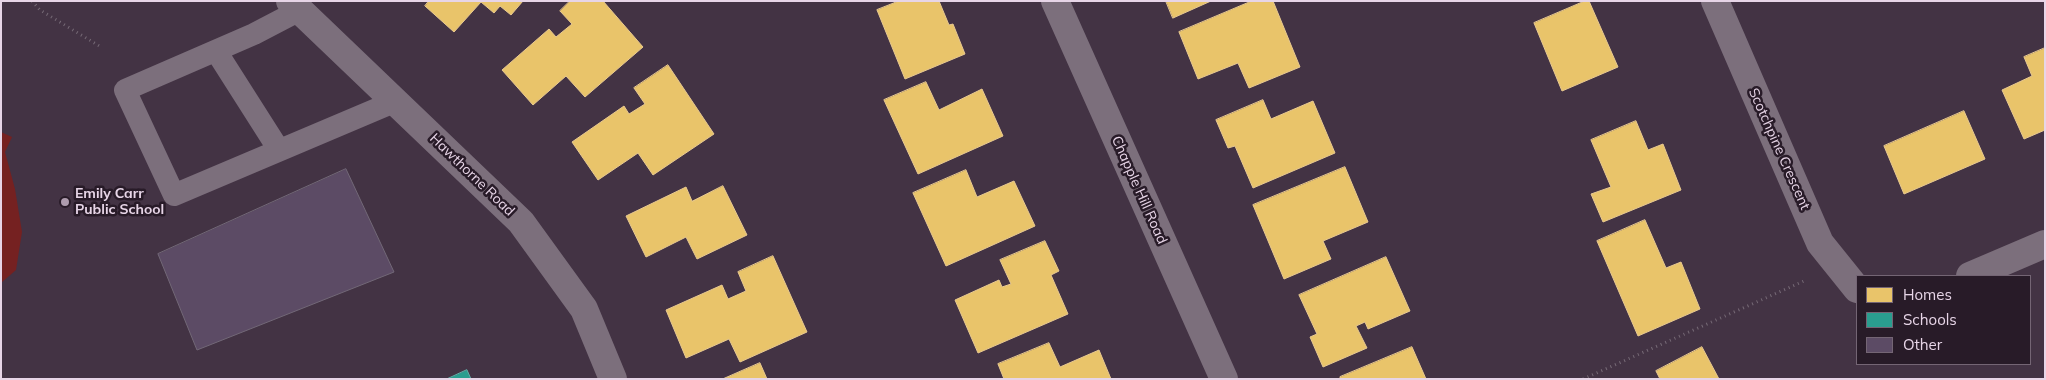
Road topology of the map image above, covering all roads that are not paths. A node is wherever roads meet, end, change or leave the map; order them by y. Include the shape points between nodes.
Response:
1 (1054, 1) edge
2 (1715, 1) edge
3 (295, 6) edge
4 (216, 51) junction
5 (396, 101) junction
6 (279, 150) junction
7 (2045, 244) edge
8 (1972, 275) edge
9 (1856, 288) edge
10 (613, 379) edge
11 (1224, 379) edge

1 - 11 street, Chapple Hill Road
2 - 9 street, Scotchpine Crescent via 1820,243
3 - 4 lane
3 - 5 street, Hawthorne Road
4 - 6 lane
4 - 6 lane via 125,90 174,195
5 - 6 lane
5 - 10 street, Hawthorne Road via 521,222 584,309
7 - 8 street

